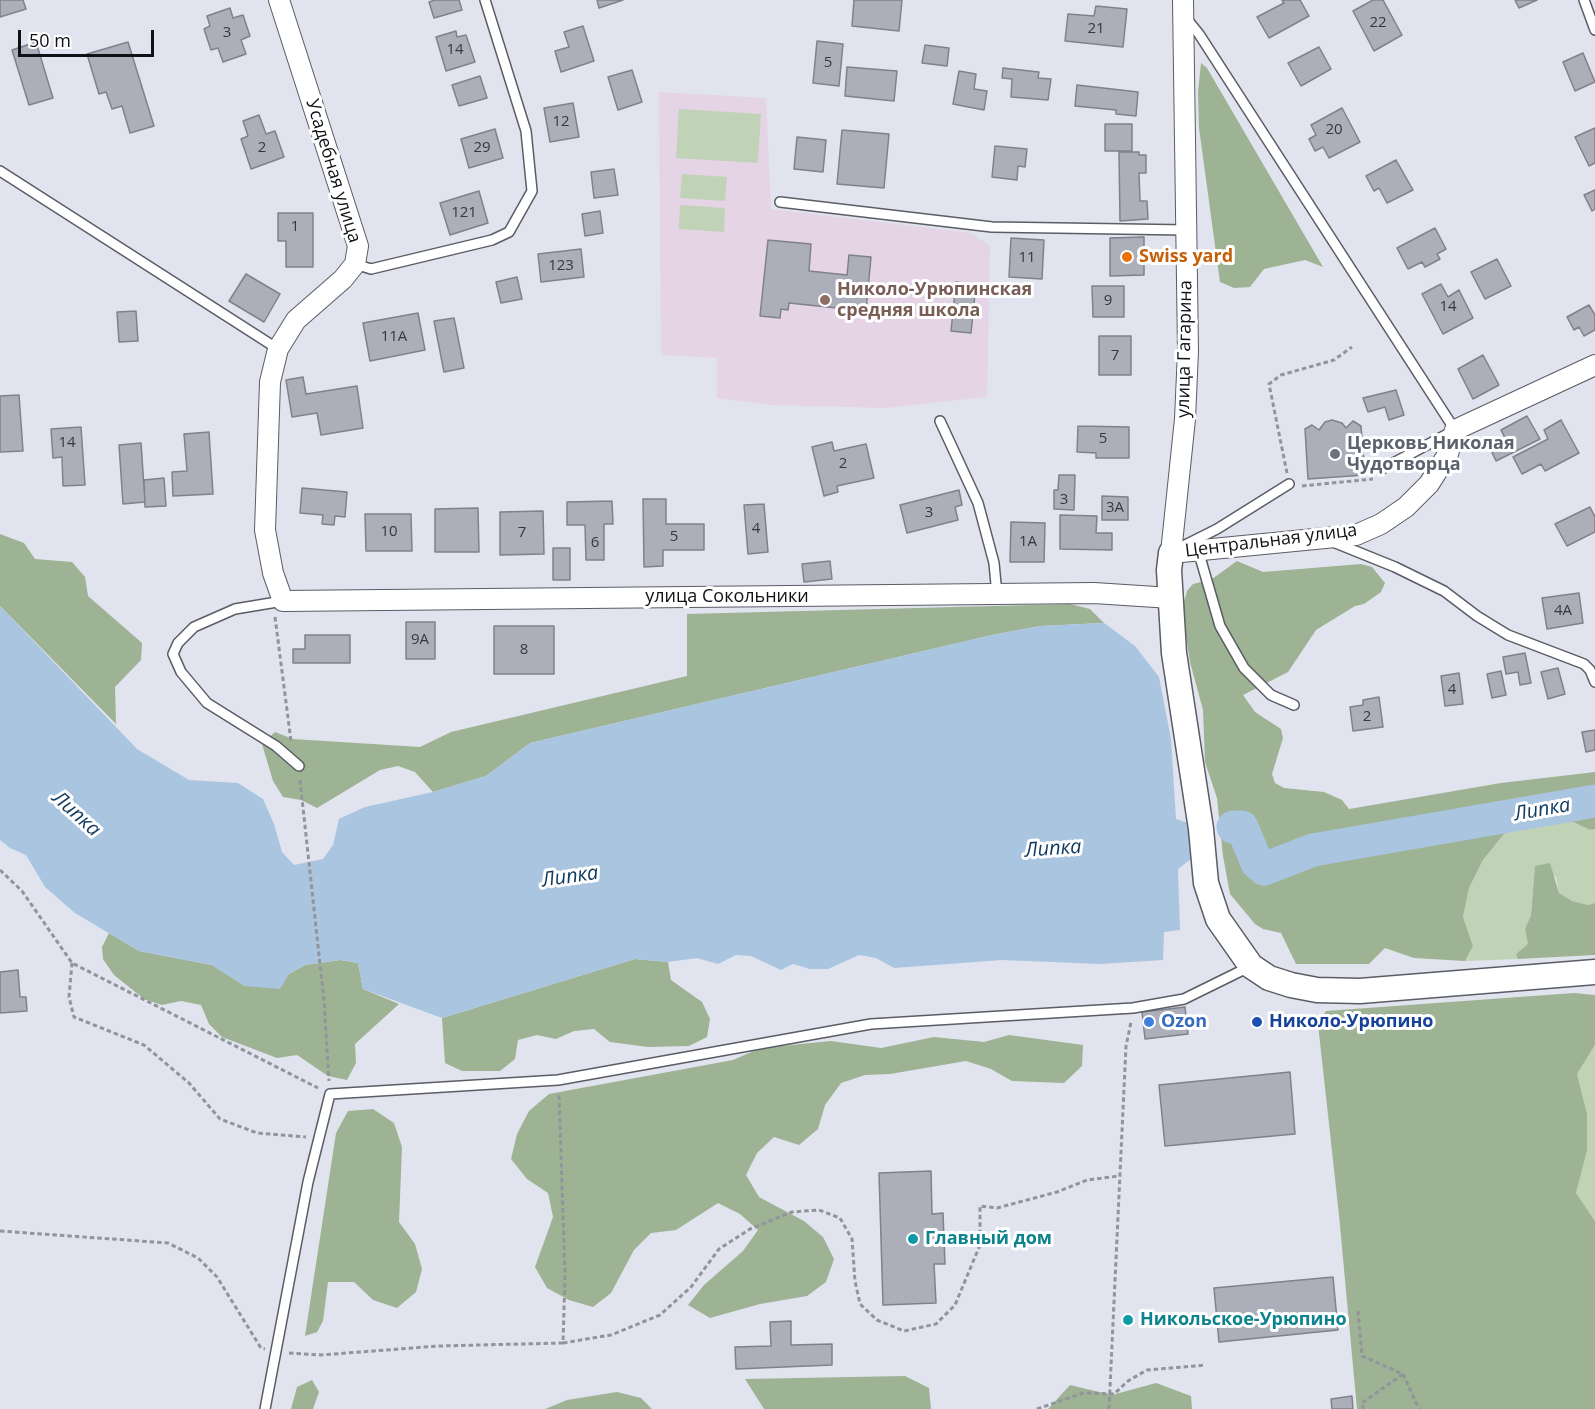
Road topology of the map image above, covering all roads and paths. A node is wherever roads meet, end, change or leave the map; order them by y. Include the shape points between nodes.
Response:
1 (279, 0) edge
2 (485, 0) edge
3 (1584, 0) edge
4 (1178, 5) edge
5 (1595, 30) edge
6 (0, 171) edge
7 (780, 202) dead end
8 (1186, 230) junction
9 (355, 264) junction
10 (1352, 347) dead end
11 (278, 349) junction
12 (1595, 365) edge
13 (940, 421) dead end
14 (1455, 430) junction
15 (1382, 469) joint
16 (1289, 484) junction
17 (1326, 538) junction
18 (1198, 550) junction
19 (1171, 553) junction
20 (998, 595) junction
21 (1170, 598) junction
22 (278, 601) junction
23 (1595, 682) edge
24 (1294, 705) dead end
25 (299, 766) junction
26 (0, 870) edge
27 (72, 963) junction
28 (1251, 966) junction
29 (1595, 972) edge
30 (1133, 1008) junction
31 (558, 1080) junction
32 (330, 1094) junction
33 (319, 1138) junction
34 (1119, 1176) junction
35 (0, 1231) edge
36 (1358, 1311) dead end
37 (562, 1343) junction
38 (276, 1353) junction
39 (1206, 1365) dead end
40 (1403, 1374) junction
41 (1109, 1392) junction
42 (265, 1409) edge
43 (1037, 1409) edge
44 (1109, 1409) edge
45 (1363, 1409) edge
46 (1419, 1409) edge

1 - 9 street, Усадебная улица via 358,246
2 - 9 lane via 526,131 532,191 529,199 509,232 492,240 371,269
3 - 5 lane
4 - 8 street, улица Гагарина
4 - 14 lane
6 - 11 lane
7 - 8 lane via 992,227
8 - 19 street, улица Гагарина via 1185,419
9 - 11 street, Усадебная улица via 296,320
10 - 16 path via 1334,360 1281,375 1269,384
11 - 22 street, Усадебная улица via 270,382 265,530
12 - 14 street
13 - 20 lane via 978,503
14 - 15 lane
14 - 17 street, Центральная улица via 1448,454 1429,484 1406,507 1356,535
15 - 16 path via 1371,480
16 - 19 lane
17 - 18 street, Центральная улица
17 - 23 lane via 1444,591 1508,634 1584,664
18 - 19 street, Центральная улица
18 - 24 lane via 1220,626 1244,668 1271,695
19 - 21 street
20 - 21 street, улица Сокольники via 1094,593
20 - 22 street, улица Сокольники
21 - 28 street via 1206,883 1218,919
22 - 25 path via 288,731
22 - 25 lane via 235,609 194,627 173,654 181,672 207,702 276,746
25 - 32 path
26 - 27 path via 22,891
27 - 32 path
27 - 33 path via 69,997 74,1017 144,1045 189,1083 220,1119 257,1133
28 - 29 street via 1269,978 1291,985 1360,991
28 - 30 lane via 1184,999
30 - 31 lane via 872,1024
30 - 34 path via 1126,1046
31 - 32 lane
31 - 37 path via 565,1276
32 - 33 lane
33 - 38 lane
34 - 37 path via 1087,1180 997,1208 980,1206 980,1245 954,1305 936,1324 904,1331 877,1320 860,1304 852,1239 840,1218 819,1210 792,1212 750,1229 719,1249 690,1287 660,1316 611,1335
34 - 41 path
35 - 38 path via 168,1244 198,1258 217,1277 261,1348
36 - 40 path via 1362,1356
37 - 38 path via 438,1346 321,1355
38 - 42 lane
39 - 41 path via 1147,1370 1114,1394
40 - 45 path via 1362,1403
40 - 46 path
41 - 43 path via 1083,1393
41 - 44 path

